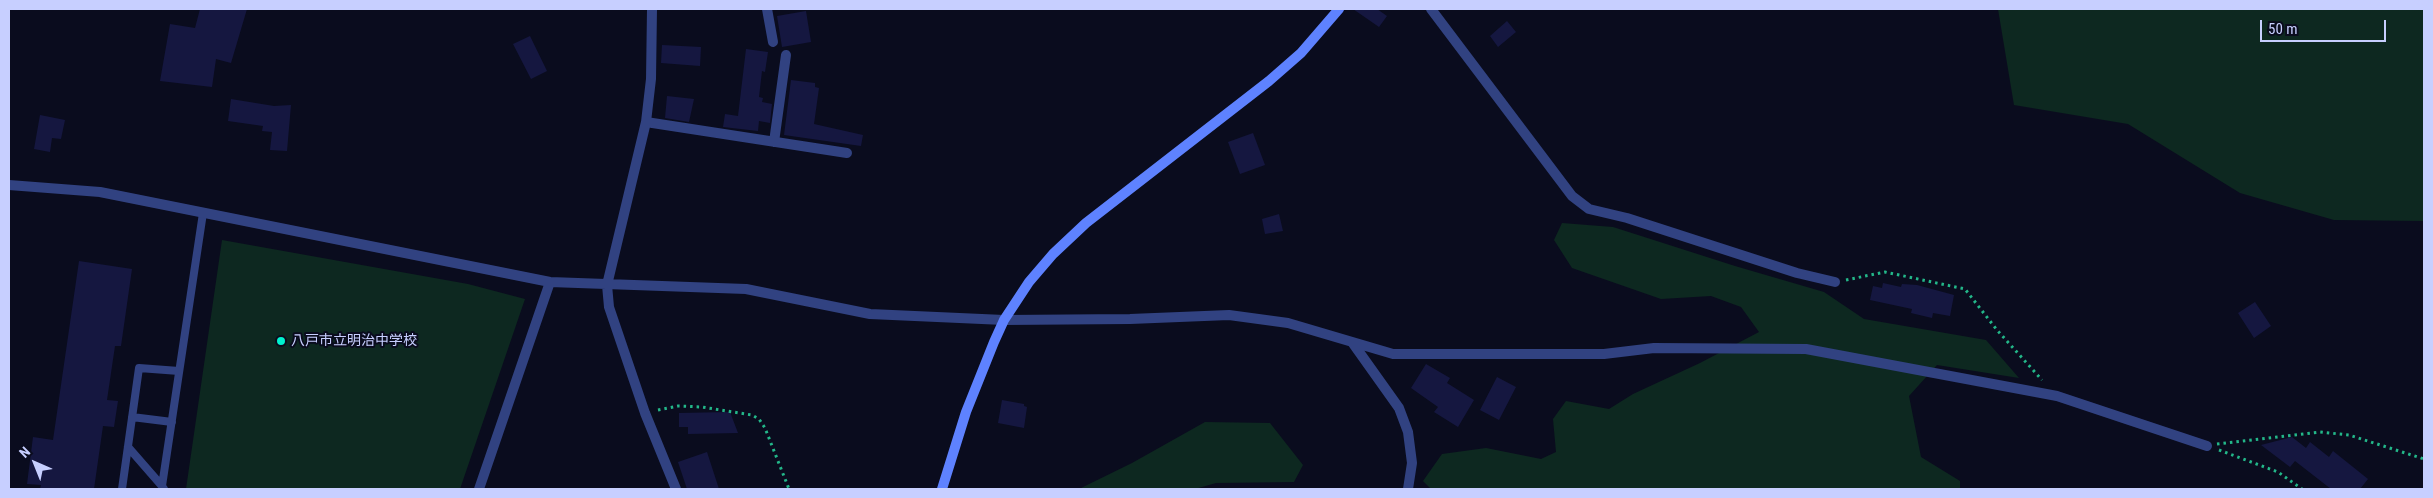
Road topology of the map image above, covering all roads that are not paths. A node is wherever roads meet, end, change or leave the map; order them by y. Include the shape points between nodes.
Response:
1 (652, 9) edge
2 (767, 9) edge
3 (1339, 9) edge
4 (1431, 9) edge
5 (773, 42) dead end
6 (786, 55) dead end
7 (646, 122) junction
8 (774, 142) junction
9 (846, 153) dead end
10 (9, 185) edge
11 (204, 213) junction
12 (550, 282) junction
13 (1835, 282) road end
14 (607, 285) junction
15 (1004, 320) junction
16 (1352, 342) junction
17 (179, 371) junction
18 (132, 417) junction
19 (172, 422) junction
20 (2207, 446) road end
21 (128, 447) junction
22 (163, 488) edge
23 (122, 489) edge
24 (479, 489) edge
25 (676, 489) edge
26 (942, 489) edge
27 (1408, 489) edge

1 - 7 street via 651,79
2 - 5 street
3 - 15 street via 1301,53 1269,81 1086,223 1035,275
4 - 13 street via 1572,196 1590,209 1797,274
6 - 8 street
7 - 8 street
7 - 14 street
8 - 9 street
10 - 11 street via 100,192
11 - 12 street
11 - 17 lane
12 - 14 street
12 - 24 street
14 - 15 street via 746,288 870,314
14 - 25 street via 609,307 645,413
15 - 16 street via 1229,315 1288,323
15 - 26 street via 969,404
16 - 20 street via 1393,354 1604,354 1654,348 1806,349 2057,396
16 - 27 street via 1399,408 1408,432 1412,463
17 - 18 lane via 139,368
17 - 19 lane
18 - 19 lane
18 - 21 lane
19 - 22 lane
21 - 22 lane
21 - 23 lane

